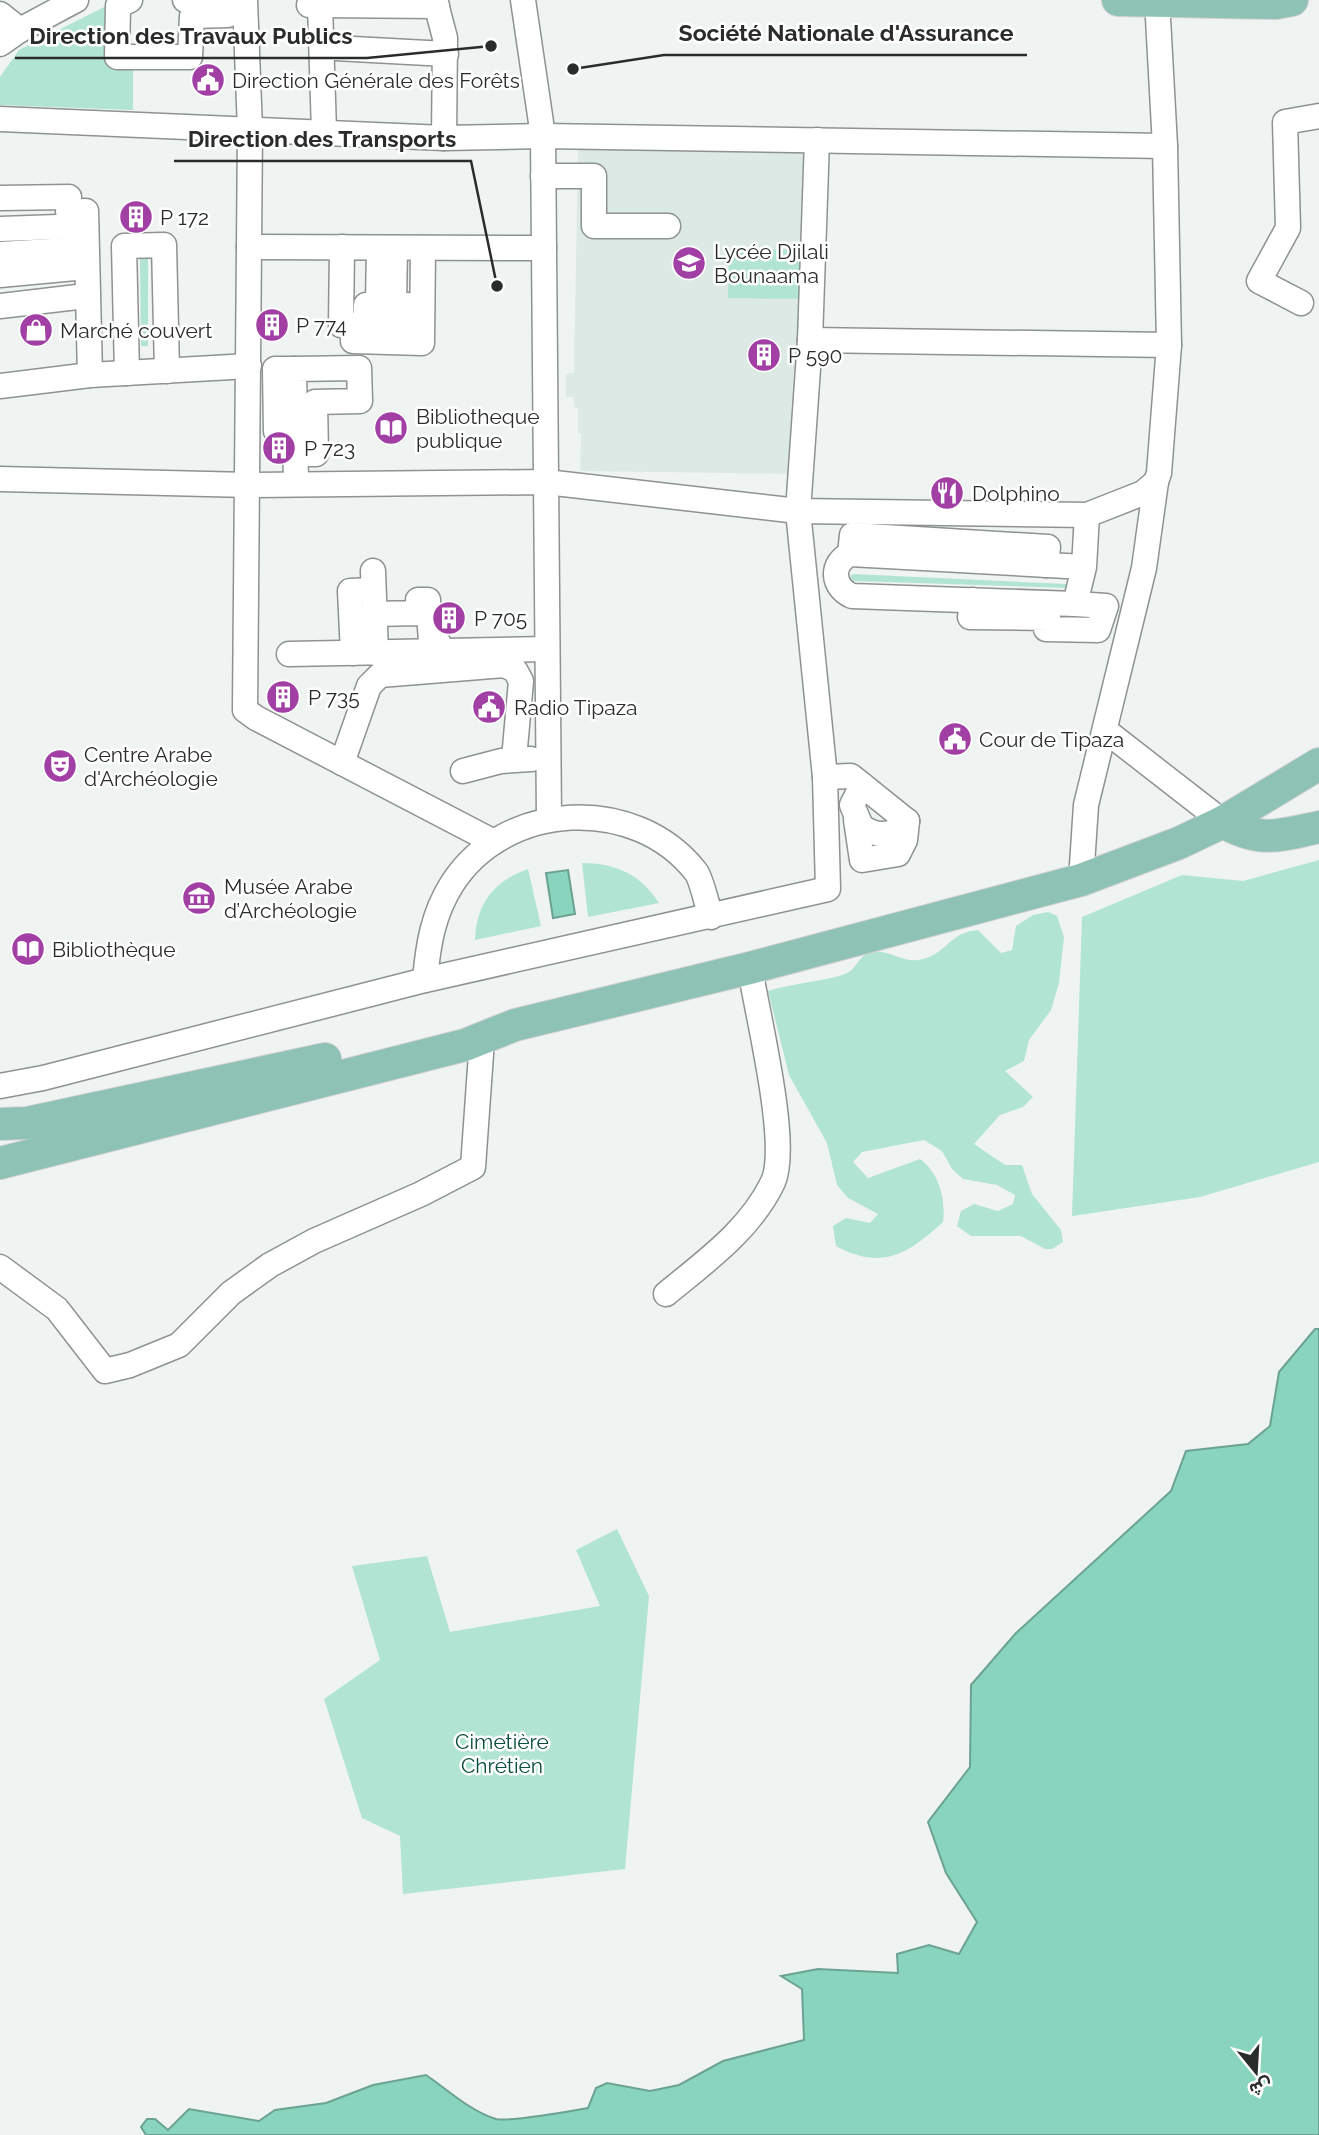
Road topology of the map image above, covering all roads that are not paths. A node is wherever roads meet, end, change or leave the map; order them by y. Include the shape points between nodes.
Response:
1 (76, 0) edge
2 (130, 0) edge
3 (185, 0) edge
4 (244, 0) edge
5 (523, 0) edge
6 (1118, 0) edge
7 (1156, 0) edge
8 (1292, 0) edge
9 (316, 3) edge
10 (436, 3) edge
11 (0, 14) edge
12 (10, 37) edge
13 (335, 48) dead end
14 (446, 54) junction
15 (1319, 116) edge
16 (0, 119) edge
17 (250, 130) junction
18 (324, 132) junction
19 (543, 136) junction
20 (444, 138) junction
21 (817, 140) junction
22 (1165, 146) junction
23 (544, 176) junction
24 (0, 198) edge
25 (668, 226) dead end
26 (0, 229) edge
27 (249, 247) junction
28 (342, 247) junction
29 (424, 248) junction
30 (544, 248) junction
31 (0, 254) edge
32 (86, 264) junction
33 (0, 275) edge
34 (0, 291) edge
35 (1301, 303) dead end
36 (0, 306) edge
37 (810, 340) junction
38 (1169, 345) junction
39 (249, 366) junction
40 (167, 371) junction
41 (127, 373) junction
42 (90, 375) junction
43 (0, 386) edge
44 (295, 442) junction
45 (0, 479) edge
46 (547, 482) junction
47 (1156, 482) junction
48 (296, 484) junction
49 (249, 485) junction
50 (798, 511) junction
51 (1087, 515) junction
52 (1084, 568) junction
53 (373, 592) junction
54 (973, 600) junction
55 (1075, 604) junction
56 (546, 649) junction
57 (438, 651) junction
58 (364, 653) junction
59 (289, 654) dead end
60 (1106, 731) junction
61 (548, 758) junction
62 (514, 759) junction
63 (342, 763) junction
64 (1319, 764) edge
65 (463, 771) dead end
66 (825, 777) junction
67 (862, 785) junction
68 (549, 819) junction
69 (1223, 822) junction
70 (1319, 827) edge
71 (494, 842) junction
72 (1081, 880) junction
73 (711, 917) junction
74 (750, 968) junction
75 (425, 980) junction
76 (515, 1025) junction
77 (482, 1040) junction
78 (0, 1086) edge
79 (0, 1124) edge
80 (0, 1163) edge
81 (0, 1267) edge
82 (666, 1294) dead end

1 - 12 street
2 - 3 street via 118,6 117,57 190,57 192,16 228,15 228,2
4 - 17 street
5 - 19 street
6 - 7 main road
7 - 8 main road
7 - 22 street
9 - 10 street
9 - 18 street
10 - 14 street
11 - 12 street
13 - 14 street
14 - 20 street
15 - 35 street via 1285,122 1288,228 1259,281
16 - 17 street
17 - 18 street
17 - 27 street
18 - 20 street
19 - 20 street
19 - 21 street
19 - 23 street
21 - 22 street
21 - 37 street
22 - 38 street
23 - 25 street via 593,176 593,226
23 - 30 street
24 - 32 street via 69,197 68,212 86,211
26 - 32 street
27 - 28 street
27 - 39 street
28 - 29 street
28 - 29 street via 341,325 353,325 353,341 422,343
29 - 30 street
30 - 46 street
31 - 32 street
32 - 33 street
32 - 34 street
32 - 36 street
32 - 42 street
37 - 38 street
37 - 50 street
38 - 47 street
39 - 40 street
39 - 49 street
40 - 41 street
40 - 41 street via 164,245 124,246
41 - 42 street
42 - 43 street
44 - 44 street via 316,454 315,402 360,401 359,368 295,369
44 - 48 street
45 - 49 street
46 - 48 street
46 - 50 street
46 - 56 street
47 - 51 street via 1143,494
47 - 60 street via 1144,568
48 - 49 street
49 - 63 street via 246,710
50 - 51 street
50 - 66 street
51 - 52 street
52 - 54 street via 850,554 838,565 835,576 842,591 852,596
52 - 55 street
53 - 57 street via 418,613 418,600 428,600 431,642 438,642
53 - 58 street
53 - 58 street via 350,591
54 - 55 street
54 - 55 street via 971,617 1048,618 1046,629 1098,630 1106,606
56 - 57 street
56 - 61 street
57 - 58 street
58 - 59 street
60 - 69 street
60 - 72 street via 1083,824
61 - 62 street
61 - 68 street
62 - 63 street via 521,681 515,670 504,665 380,675 369,687
62 - 65 street
63 - 71 street
64 - 69 main road
66 - 67 street via 851,776
66 - 73 street via 828,889
67 - 67 street via 907,821 896,831 881,835 867,831 856,820 852,805
68 - 71 street
68 - 73 street via 600,818 655,837 698,875
69 - 70 main road via 1242,833 1269,837
69 - 72 main road
71 - 75 street via 459,875 439,907 430,934
72 - 74 main road
73 - 75 street
74 - 76 main road
74 - 82 street via 778,1135 774,1180 733,1240
75 - 78 street
76 - 77 main road
76 - 79 main road via 458,1031 27,1123
77 - 80 main road
77 - 81 street via 473,1167 270,1265 232,1293 179,1345 105,1371 57,1309

